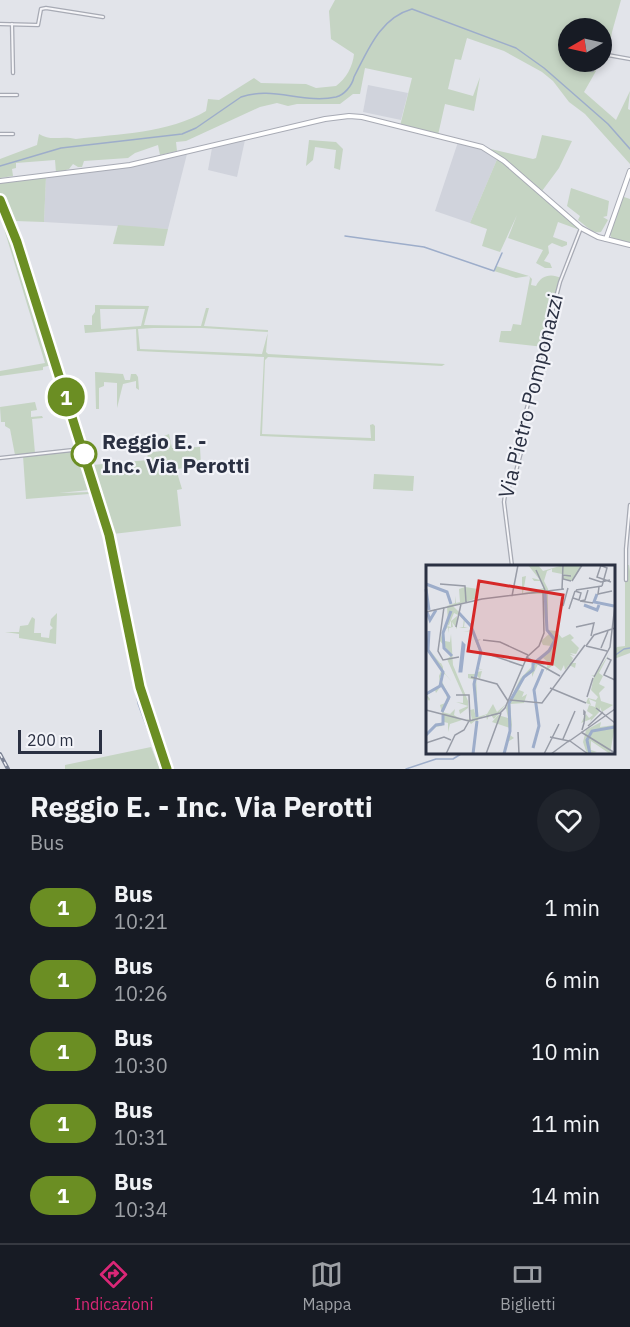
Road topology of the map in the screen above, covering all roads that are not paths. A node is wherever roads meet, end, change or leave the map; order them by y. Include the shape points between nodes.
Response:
1 (103, 17) dead end
2 (0, 24) edge
3 (12, 24) junction
4 (612, 56) edge
5 (630, 59) edge
6 (13, 73) dead end
7 (0, 95) edge
8 (18, 95) dead end
9 (0, 134) edge
10 (14, 134) dead end
11 (630, 171) edge
12 (0, 181) edge
13 (0, 200) edge
14 (581, 228) junction
15 (606, 239) junction
16 (630, 245) edge
17 (79, 450) junction
18 (0, 458) edge
19 (630, 506) edge
20 (512, 565) edge
21 (626, 580) dead end
22 (167, 769) edge

1 - 3 street via 46,8 41,9 38,26
2 - 3 street
3 - 6 street
4 - 5 street
7 - 8 street
9 - 10 street
11 - 15 street
12 - 14 street via 122,167 349,116 467,142 490,152
13 - 17 main road via 15,235
14 - 15 street
14 - 20 street, Via Pietro Pomponazzi via 560,282 524,423 523,445 505,495
15 - 16 street
17 - 18 street
17 - 22 main road via 109,535 144,703
19 - 21 street

